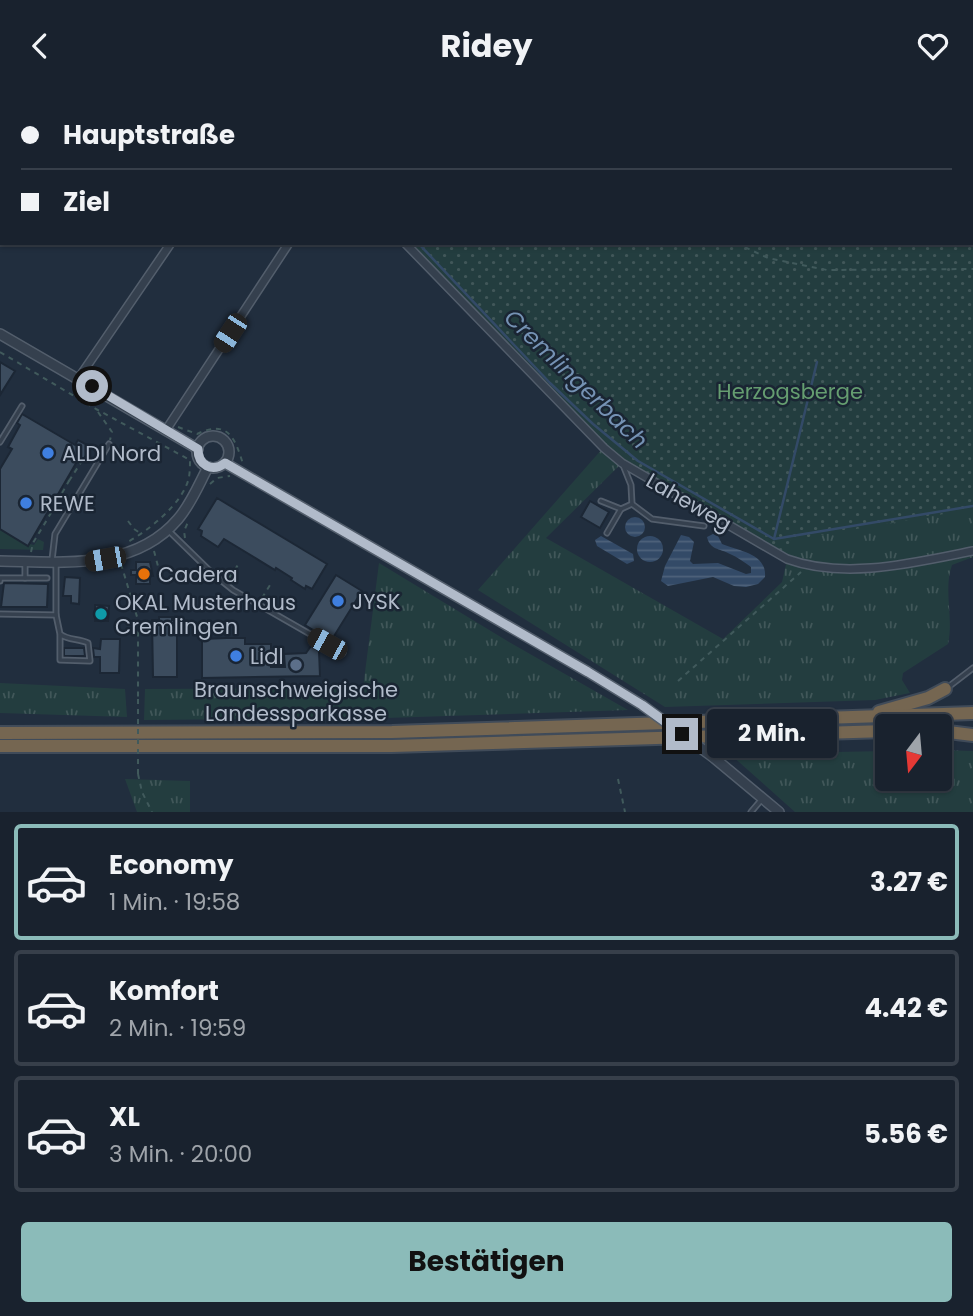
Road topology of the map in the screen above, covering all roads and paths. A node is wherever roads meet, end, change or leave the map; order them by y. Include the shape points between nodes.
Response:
1 (170, 245) edge
2 (288, 245) edge
3 (407, 245) edge
4 (740, 245) edge
5 (973, 269) edge
6 (0, 334) edge
7 (0, 352) edge
8 (78, 379) junction
9 (22, 406) dead end
10 (96, 409) junction
11 (166, 430) junction
12 (0, 442) edge
13 (108, 444) joint
14 (198, 449) junction
15 (87, 453) dead end
16 (225, 463) junction
17 (622, 463) junction
18 (208, 467) junction
19 (247, 476) junction
20 (207, 488) dead end
21 (59, 496) junction
22 (601, 501) dead end
23 (74, 502) junction
24 (632, 504) junction
25 (621, 509) junction
26 (128, 521) dead end
27 (704, 526) dead end
28 (168, 530) junction
29 (607, 533) dead end
30 (141, 534) junction
31 (126, 543) dead end
32 (153, 550) dead end
33 (973, 551) edge
34 (119, 556) junction
35 (23, 557) junction
36 (0, 561) edge
37 (54, 562) junction
38 (238, 565) dead end
39 (807, 566) junction
40 (159, 570) dead end
41 (25, 578) junction
42 (47, 578) dead end
43 (0, 581) edge
44 (223, 583) junction
45 (270, 585) dead end
46 (258, 605) junction
47 (0, 614) edge
48 (56, 615) junction
49 (60, 633) junction
50 (343, 653) dead end
51 (973, 668) edge
52 (678, 681) dead end
53 (944, 689) joint
54 (973, 713) edge
55 (852, 718) junction
56 (973, 727) edge
57 (952, 729) edge
58 (875, 731) edge
59 (952, 732) edge
60 (0, 733) edge
61 (973, 735) edge
62 (0, 746) edge
63 (618, 779) dead end
64 (763, 798) junction
65 (152, 812) edge
66 (625, 812) edge
67 (751, 812) edge
68 (779, 812) edge

1 - 8 street
2 - 11 street
3 - 17 street, Laheweg
4 - 5 path via 768,258 827,270
6 - 8 street
7 - 10 path
8 - 11 street
9 - 12 lane
10 - 13 path via 112,432
10 - 30 path via 190,460 189,478 171,508
11 - 14 street
13 - 23 lane
14 - 16 street via 205,439 221,439 229,452
14 - 18 street via 200,460
15 - 21 path
16 - 18 street
16 - 19 street
17 - 24 lane via 631,485
17 - 39 street, Laheweg via 787,559
18 - 28 street via 184,512
19 - 20 path via 243,482 229,475 216,478
19 - 64 street, bridge via 642,705
21 - 23 path
21 - 35 path via 31,553
22 - 25 lane
23 - 37 lane via 55,534
24 - 25 lane
24 - 27 lane via 652,519
25 - 29 lane
26 - 30 path
28 - 34 street
28 - 44 lane
30 - 31 path
32 - 40 path
33 - 39 street, Laheweg via 852,571
34 - 37 street
34 - 65 path, bridge via 138,620 138,774
35 - 36 street
35 - 37 street
35 - 41 lane
37 - 48 lane
38 - 44 path
39 - 52 path
41 - 42 lane
41 - 43 lane
44 - 46 lane
45 - 46 path
46 - 50 lane
47 - 48 lane
48 - 49 lane
49 - 49 lane via 60,660 90,661 88,643 68,640
51 - 53 lane
53 - 55 highway via 909,704
54 - 55 highway
55 - 60 highway via 392,732
56 - 57 highway
58 - 62 highway via 392,746
59 - 61 highway
63 - 66 path
64 - 67 lane
64 - 68 street

